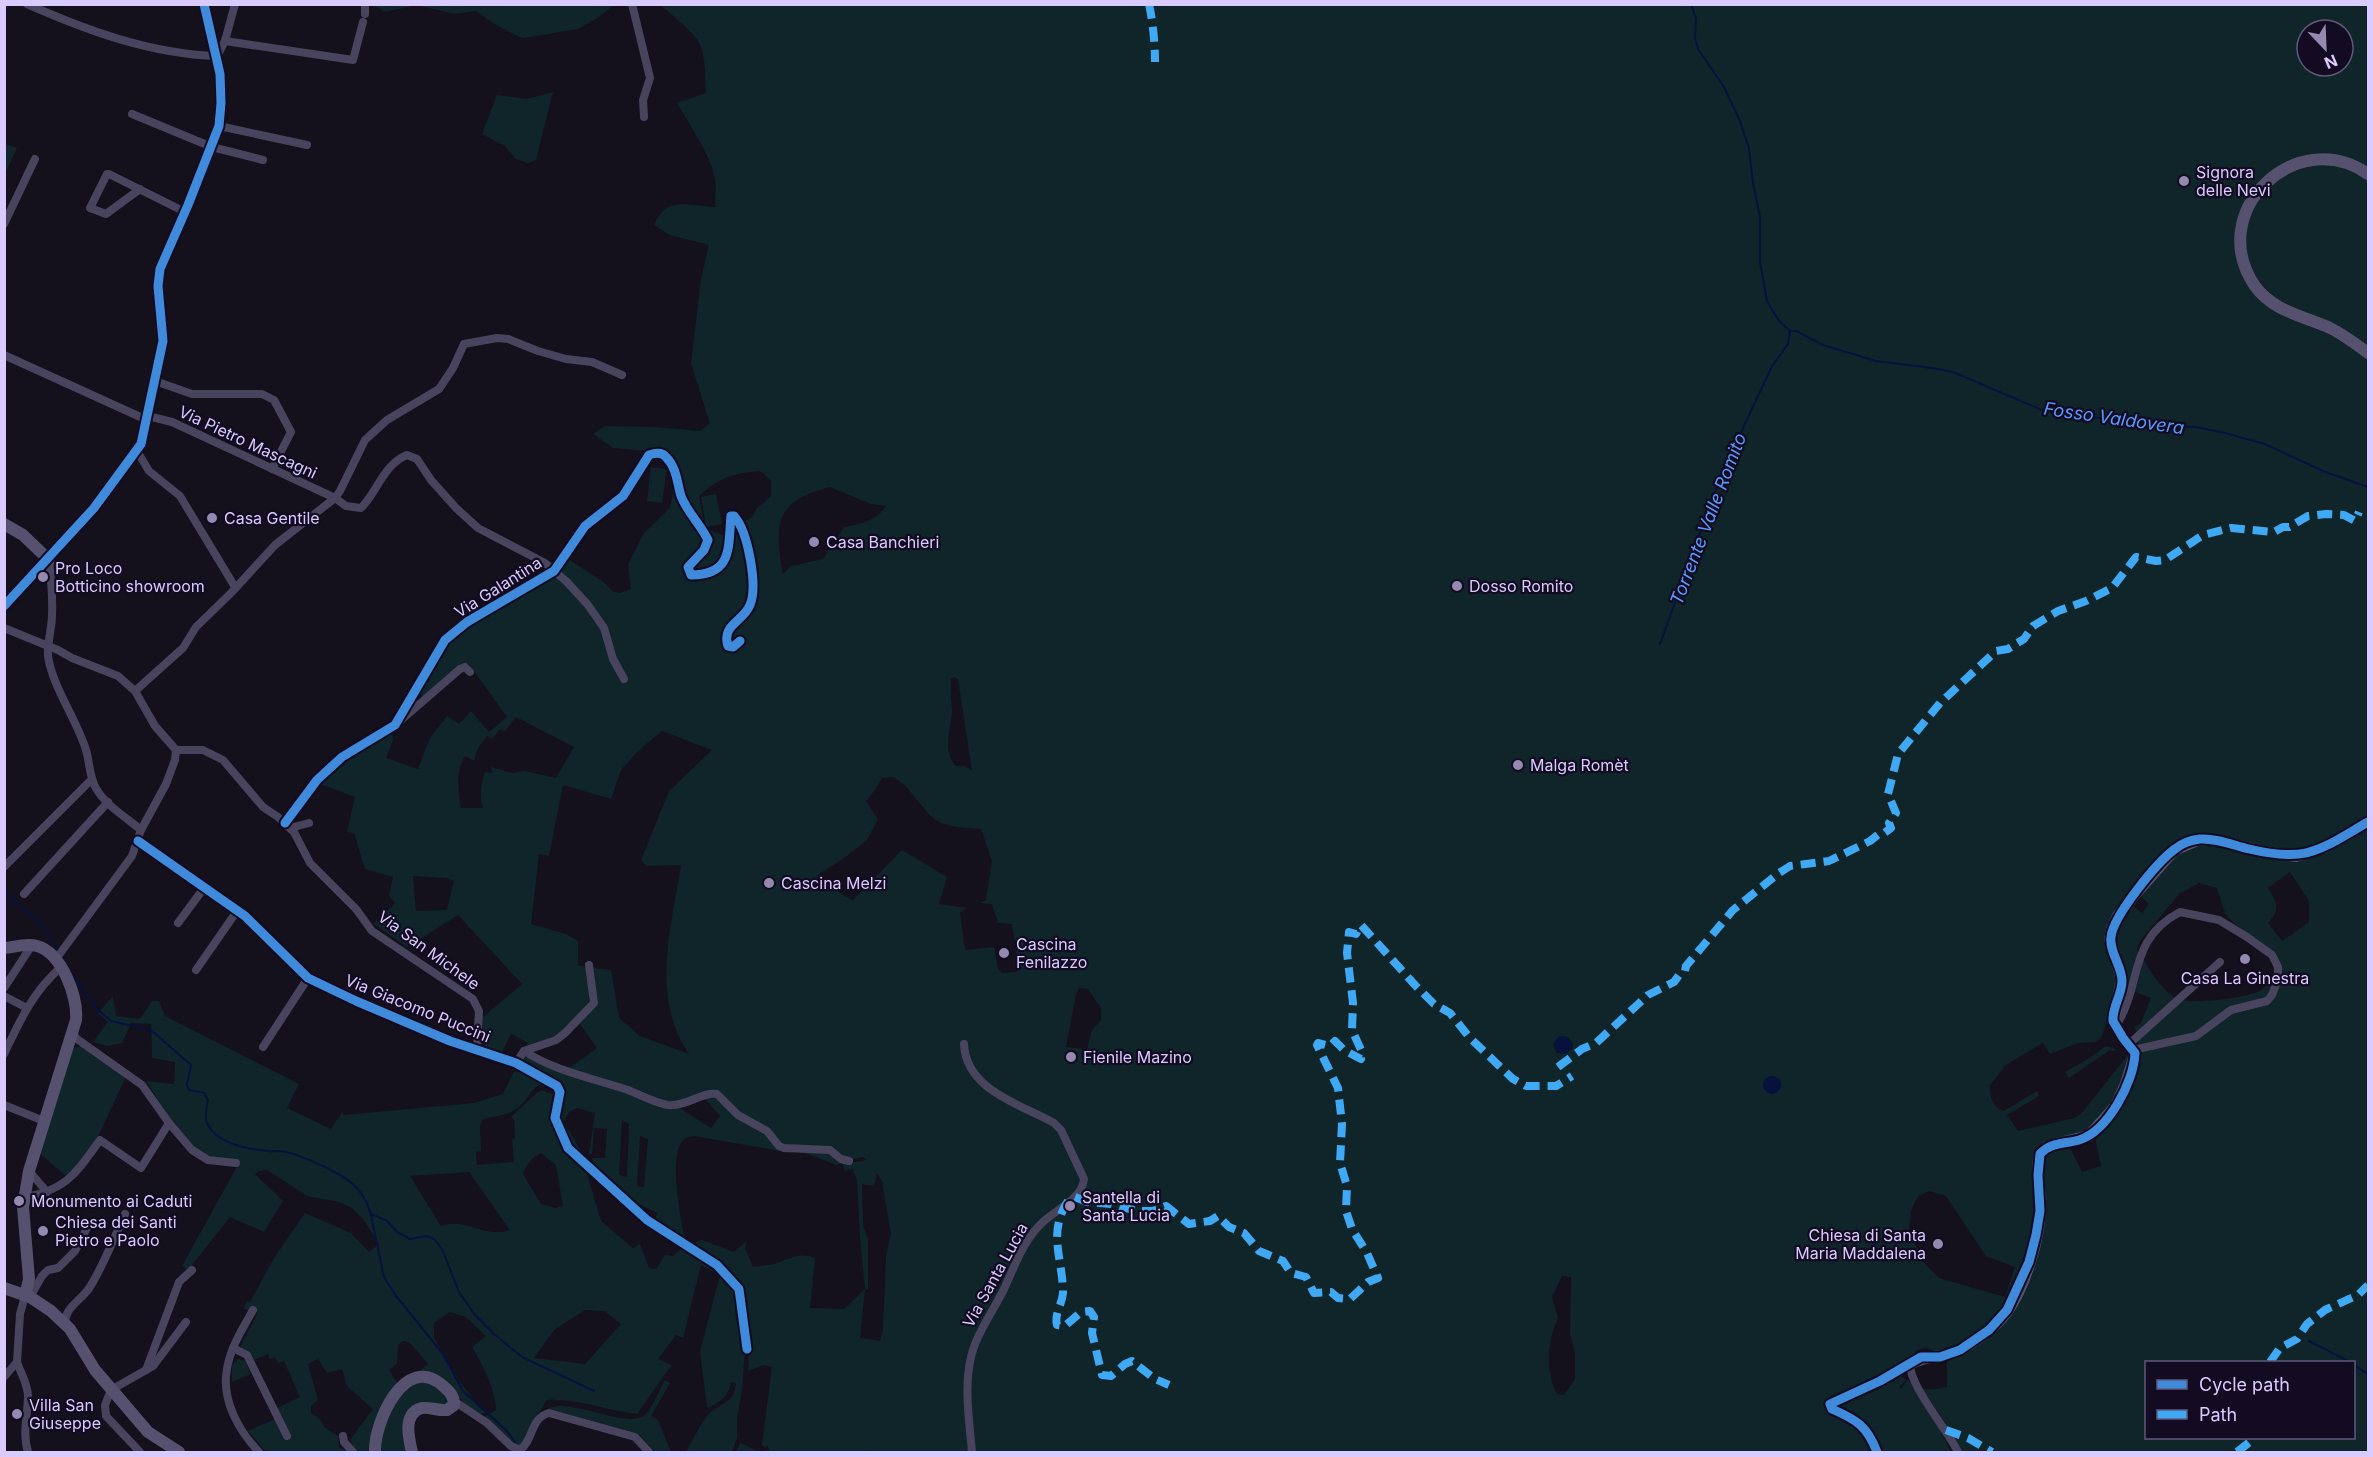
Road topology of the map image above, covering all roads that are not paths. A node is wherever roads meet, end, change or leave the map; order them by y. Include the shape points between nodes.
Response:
1 (27, 4) edge
2 (204, 4) edge
3 (235, 4) edge
4 (632, 4) edge
5 (365, 14) edge
6 (229, 21) junction
7 (211, 31) junction
8 (225, 41) junction
9 (217, 56) junction
10 (132, 114) dead end
11 (644, 117) dead end
12 (219, 126) junction
13 (307, 145) dead end
14 (212, 147) junction
15 (35, 159) dead end
16 (263, 160) dead end
17 (2368, 174) edge
18 (140, 189) junction
19 (185, 212) junction
20 (4, 224) edge
21 (2368, 353) edge
22 (4, 355) edge
23 (622, 375) dead end
24 (155, 381) junction
25 (148, 418) junction
26 (137, 451) junction
27 (273, 469) junction
28 (334, 498) junction
29 (4, 524) edge
30 (49, 560) junction
31 (554, 571) junction
32 (235, 587) junction
33 (4, 606) edge
34 (4, 628) edge
35 (740, 641) dead end
36 (48, 646) junction
37 (470, 672) dead end
38 (624, 679) dead end
39 (135, 691) junction
40 (395, 725) junction
41 (176, 750) junction
42 (92, 779) junction
43 (108, 802) junction
44 (2368, 822) edge
45 (309, 823) dead end
46 (287, 825) junction
47 (141, 830) junction
48 (138, 841) junction
49 (4, 867) edge
50 (204, 888) junction
51 (24, 894) dead end
52 (237, 911) junction
53 (178, 923) dead end
54 (32, 945) junction
55 (4, 948) edge
56 (59, 958) junction
57 (2220, 962) dead end
58 (589, 965) dead end
59 (196, 970) dead end
60 (308, 978) junction
61 (4, 988) edge
62 (4, 996) edge
63 (27, 1008) junction
64 (2116, 1026) junction
65 (72, 1032) junction
66 (964, 1044) dead end
67 (263, 1047) dead end
68 (2131, 1047) junction
69 (477, 1050) junction
70 (524, 1051) junction
71 (4, 1053) edge
72 (516, 1063) junction
73 (4, 1105) edge
74 (44, 1121) junction
75 (170, 1124) junction
76 (849, 1161) dead end
77 (236, 1164) dead end
78 (28, 1171) junction
79 (47, 1192) junction
80 (24, 1197) junction
81 (125, 1214) dead end
82 (88, 1226) dead end
83 (192, 1270) dead end
84 (4, 1288) edge
85 (30, 1298) junction
86 (253, 1310) dead end
87 (186, 1322) dead end
88 (65, 1325) junction
89 (233, 1348) junction
90 (747, 1350) dead end
91 (17, 1362) junction
92 (1910, 1364) junction
93 (146, 1370) junction
94 (5, 1376) edge
95 (111, 1389) junction
96 (454, 1401) junction
97 (286, 1436) dead end
98 (343, 1436) dead end
99 (28, 1452) edge
100 (140, 1452) edge
101 (179, 1452) edge
102 (259, 1452) edge
103 (353, 1452) edge
104 (375, 1452) edge
105 (412, 1452) edge
106 (649, 1452) edge
107 (972, 1452) edge
108 (1876, 1452) edge
109 (1958, 1452) edge

1 - 9 street via 110,37 192,56
2 - 7 street
3 - 6 street
4 - 11 street via 650,78 643,100
5 - 8 street via 353,60
6 - 7 street
6 - 8 street
7 - 9 street
8 - 9 street
9 - 12 street
10 - 14 street
12 - 13 street
12 - 14 street
14 - 16 street
14 - 19 street
15 - 20 street
17 - 21 street via 2353,164 2323,159 2280,171 2251,200 2240,242 2246,270 2267,299 2279,308 2330,328
18 - 18 street via 107,174 90,208 106,214
18 - 19 street
19 - 24 street via 158,278 163,341
22 - 25 street, Via Pietro Mascagni
23 - 28 street via 508,339 464,344 439,389 387,420 365,440
24 - 25 street
24 - 27 street via 192,394 249,392 274,400 291,432
25 - 26 street
25 - 27 street, Via Pietro Mascagni via 172,422
26 - 30 street
26 - 32 street via 149,471 180,496
27 - 28 street, Via Pietro Mascagni
28 - 31 street, Via Pietro Mascagni via 346,506 361,508 380,479 407,455 417,459 431,480 478,528 545,562
28 - 32 street via 275,545
29 - 30 street via 23,535
30 - 33 street
30 - 36 street via 52,617
31 - 35 street, Via Galantina via 585,526 623,496 649,455 666,456 682,498 708,540 688,567 691,575 705,575 718,567 728,555 731,516 740,522 753,591 747,611 727,630 725,639 733,647
31 - 38 street via 588,605 604,628
31 - 40 street, Via Galantina via 467,622 445,640
32 - 39 street via 196,627 183,648
34 - 36 street
36 - 39 street via 118,676
36 - 42 street via 52,672 74,718
37 - 40 street, Via Galantina via 465,667 460,669
39 - 41 street via 150,720
40 - 46 street, Via Galantina via 342,757 317,780
41 - 46 street, Via San Michele via 203,750 223,760 263,807
41 - 47 street via 166,784
42 - 43 street
42 - 49 street
43 - 47 street
43 - 51 street
44 - 64 street via 2323,848 2296,856 2200,839 2174,850 2135,894 2112,929 2110,939 2122,980 2113,1017
45 - 46 street
46 - 69 street, Via San Michele via 310,863 372,930 473,999 479,1011
47 - 48 street
48 - 50 street, Via Giacomo Puccini
48 - 56 street via 129,862
50 - 52 street, Via Giacomo Puccini
50 - 53 street
52 - 59 street
52 - 60 street, Via Giacomo Puccini
54 - 55 street
54 - 56 street
54 - 61 street
56 - 63 street
56 - 65 street via 76,1000
57 - 68 street
58 - 70 street via 594,1003 556,1040
60 - 67 street
60 - 69 street, Via Giacomo Puccini
62 - 63 street
63 - 71 street
64 - 68 street
64 - 68 street via 2128,1002 2144,944 2180,912 2219,920 2272,955 2278,979 2267,1001 2231,1010 2196,1036
65 - 74 street
65 - 75 street via 142,1085
66 - 107 street, Via Santa Lucia via 968,1066 985,1087 1061,1130 1084,1179 1079,1192 1037,1227 974,1345 968,1390
68 - 92 street via 2134,1058 2125,1089 2097,1129 2088,1136 2046,1148 2040,1154 2036,1235 2030,1262 2007,1310 1989,1330 1960,1350 1940,1357 1921,1357
69 - 72 street, Via Giacomo Puccini
70 - 72 street
70 - 76 street via 551,1067 668,1105 717,1094 738,1115 767,1131 779,1146 830,1150 841,1160
72 - 90 street, Via Giacomo Puccini via 557,1086 560,1092 555,1118 568,1149 647,1220 717,1265 739,1288
73 - 74 street
74 - 78 street
75 - 77 street via 192,1150 208,1160
75 - 79 street via 141,1168 100,1140 71,1178
78 - 79 street
78 - 80 street
79 - 80 street
80 - 85 street
81 - 88 street via 90,1287 67,1311
82 - 85 street via 75,1251 58,1268 42,1276
83 - 93 street via 179,1282
84 - 85 street
85 - 88 street
85 - 91 street via 20,1314
86 - 89 street
87 - 93 street
88 - 95 street
89 - 97 street via 247,1355
89 - 102 street via 226,1370 228,1399 244,1436
91 - 94 street
91 - 99 street via 28,1394
92 - 108 street via 1830,1404 1870,1434
92 - 109 street via 1912,1379
93 - 95 street
95 - 100 street via 106,1416
95 - 101 street via 148,1432
96 - 104 street via 451,1393 435,1380 422,1377 410,1381 386,1407 377,1431
96 - 105 street via 447,1410 423,1408 414,1413 408,1425
96 - 106 street via 520,1450 542,1415 549,1413 635,1437
98 - 103 street

